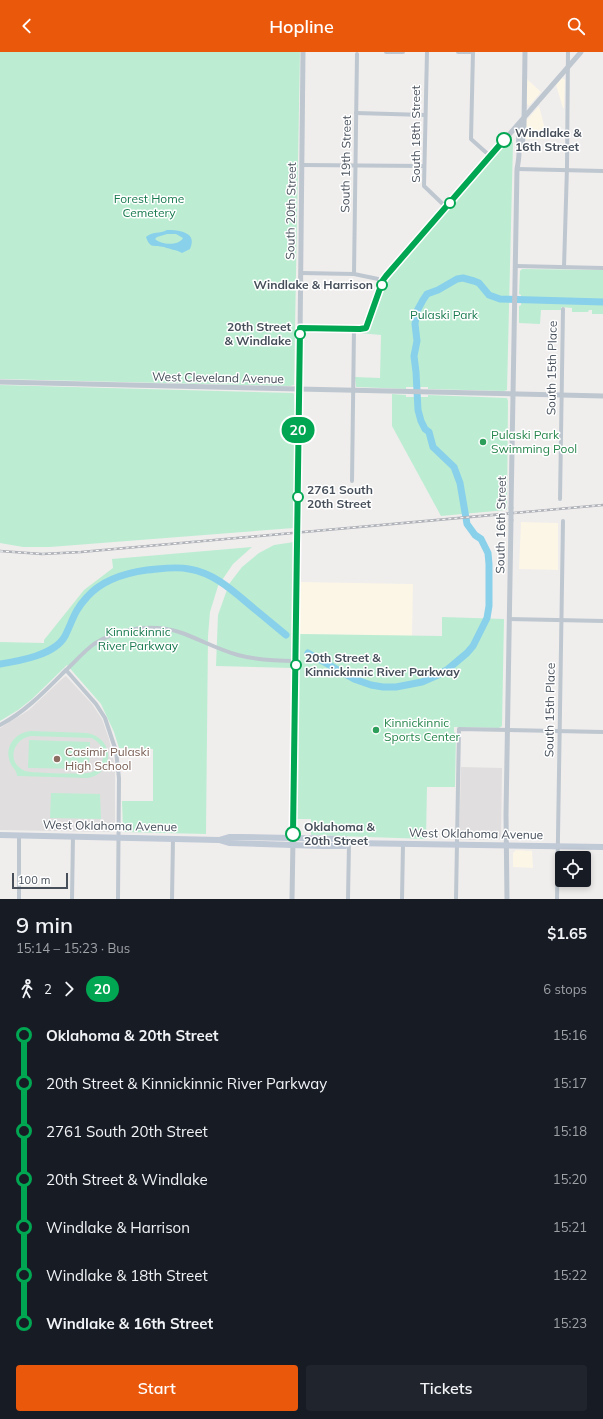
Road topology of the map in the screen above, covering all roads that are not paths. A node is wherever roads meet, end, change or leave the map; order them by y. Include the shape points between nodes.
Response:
1 (303, 52) edge
2 (386, 52) edge
3 (403, 52) edge
4 (427, 52) edge
5 (458, 52) edge
6 (473, 52) edge
7 (525, 52) edge
8 (568, 52) edge
9 (581, 52) edge
10 (357, 53) edge
11 (568, 67) junction
12 (356, 113) junction
13 (425, 115) junction
14 (524, 119) junction
15 (507, 138) junction
16 (518, 148) junction
17 (490, 156) junction
18 (302, 165) junction
19 (355, 165) junction
20 (424, 166) junction
21 (517, 169) junction
22 (567, 171) junction
23 (603, 171) edge
24 (446, 207) junction
25 (516, 266) junction
26 (564, 267) junction
27 (603, 268) edge
28 (301, 273) junction
29 (354, 274) junction
30 (383, 280) junction
31 (563, 310) dead end
32 (300, 328) junction
33 (354, 329) junction
34 (0, 382) edge
35 (299, 390) junction
36 (353, 391) junction
37 (514, 394) junction
38 (562, 395) junction
39 (603, 396) edge
40 (352, 481) dead end
41 (560, 499) dead end
42 (563, 521) dead end
43 (509, 619) junction
44 (562, 620) junction
45 (603, 620) edge
46 (296, 661) junction
47 (66, 670) junction
48 (0, 725) edge
49 (507, 730) junction
50 (559, 731) junction
51 (603, 732) edge
52 (0, 835) edge
53 (19, 835) junction
54 (73, 836) junction
55 (119, 837) junction
56 (257, 837) junction
57 (293, 838) junction
58 (173, 839) junction
59 (219, 840) junction
60 (349, 843) junction
61 (257, 844) junction
62 (403, 844) junction
63 (293, 845) junction
64 (457, 845) junction
65 (507, 846) junction
66 (558, 847) junction
67 (603, 847) edge
68 (18, 899) edge
69 (72, 899) edge
70 (118, 899) edge
71 (172, 899) edge
72 (292, 899) edge
73 (348, 899) edge
74 (402, 899) edge
75 (456, 899) edge
76 (507, 899) edge
77 (557, 899) edge

1 - 18 street, South 20th Street
2 - 3 street
4 - 13 street, South 18th Street
5 - 6 street
6 - 17 street via 471,139
7 - 14 street, South 16th Street
8 - 11 street
9 - 11 street
10 - 12 street, South 19th Street
11 - 14 street
11 - 22 street
12 - 13 street
12 - 19 street, South 19th Street
13 - 20 street, South 18th Street
14 - 15 street
14 - 16 street, South 16th Street via 522,147
15 - 16 street via 514,140
15 - 17 street
16 - 21 street, South 16th Street
17 - 24 street
18 - 19 street
18 - 28 street, South 20th Street
19 - 20 street
19 - 29 street, South 19th Street
20 - 24 street, South 18th Street via 424,188
21 - 22 street
21 - 25 street, South 16th Street
22 - 23 street
22 - 26 street
24 - 30 street
25 - 26 street
25 - 37 street, South 16th Street
26 - 27 street
28 - 29 street
28 - 32 street, South 20th Street
29 - 30 street
30 - 33 street via 367,326 363,329
31 - 38 street, South 15th Place
32 - 33 street
32 - 35 street, South 20th Street
33 - 36 street
34 - 35 street, West Cleveland Avenue
35 - 36 street, West Cleveland Avenue
35 - 46 street, South 20th Street, bridge
36 - 37 street, West Cleveland Avenue
36 - 40 street
37 - 38 street, West Cleveland Avenue
37 - 43 street, South 16th Street, bridge
38 - 39 street, West Cleveland Avenue
38 - 41 street, South 15th Place
42 - 44 street, South 15th Place
43 - 44 street
43 - 49 street, South 16th Street
44 - 45 street
44 - 50 street, South 15th Place
46 - 47 street via 249,658 180,633 147,628 127,630 94,644
46 - 57 street, South 20th Street
47 - 48 street via 26,708
47 - 55 street via 96,704 113,737 118,766
49 - 50 street
49 - 64 street via 459,729
49 - 65 street, South 16th Street
50 - 51 street
50 - 66 street, South 15th Place
52 - 53 main road, West Oklahoma Avenue
53 - 54 main road, West Oklahoma Avenue
53 - 68 street
54 - 55 main road, West Oklahoma Avenue
54 - 69 street
55 - 58 main road, West Oklahoma Avenue
55 - 70 street
56 - 57 main road, West Oklahoma Avenue
56 - 59 main road, West Oklahoma Avenue via 229,837
56 - 61 main road
57 - 60 main road, West Oklahoma Avenue via 345,839
57 - 63 street, South 20th Street
58 - 59 main road, West Oklahoma Avenue
58 - 71 street
59 - 61 main road, West Oklahoma Avenue
60 - 62 main road, West Oklahoma Avenue
60 - 63 main road, West Oklahoma Avenue via 345,846
60 - 73 street
61 - 63 main road, West Oklahoma Avenue
62 - 64 main road, West Oklahoma Avenue
62 - 74 street
63 - 72 street, South 20th Street
64 - 65 main road, West Oklahoma Avenue
64 - 75 street
65 - 66 main road, West Oklahoma Avenue
65 - 76 street, South 16th Street
66 - 67 main road, West Oklahoma Avenue
66 - 77 street, South 15th Place

